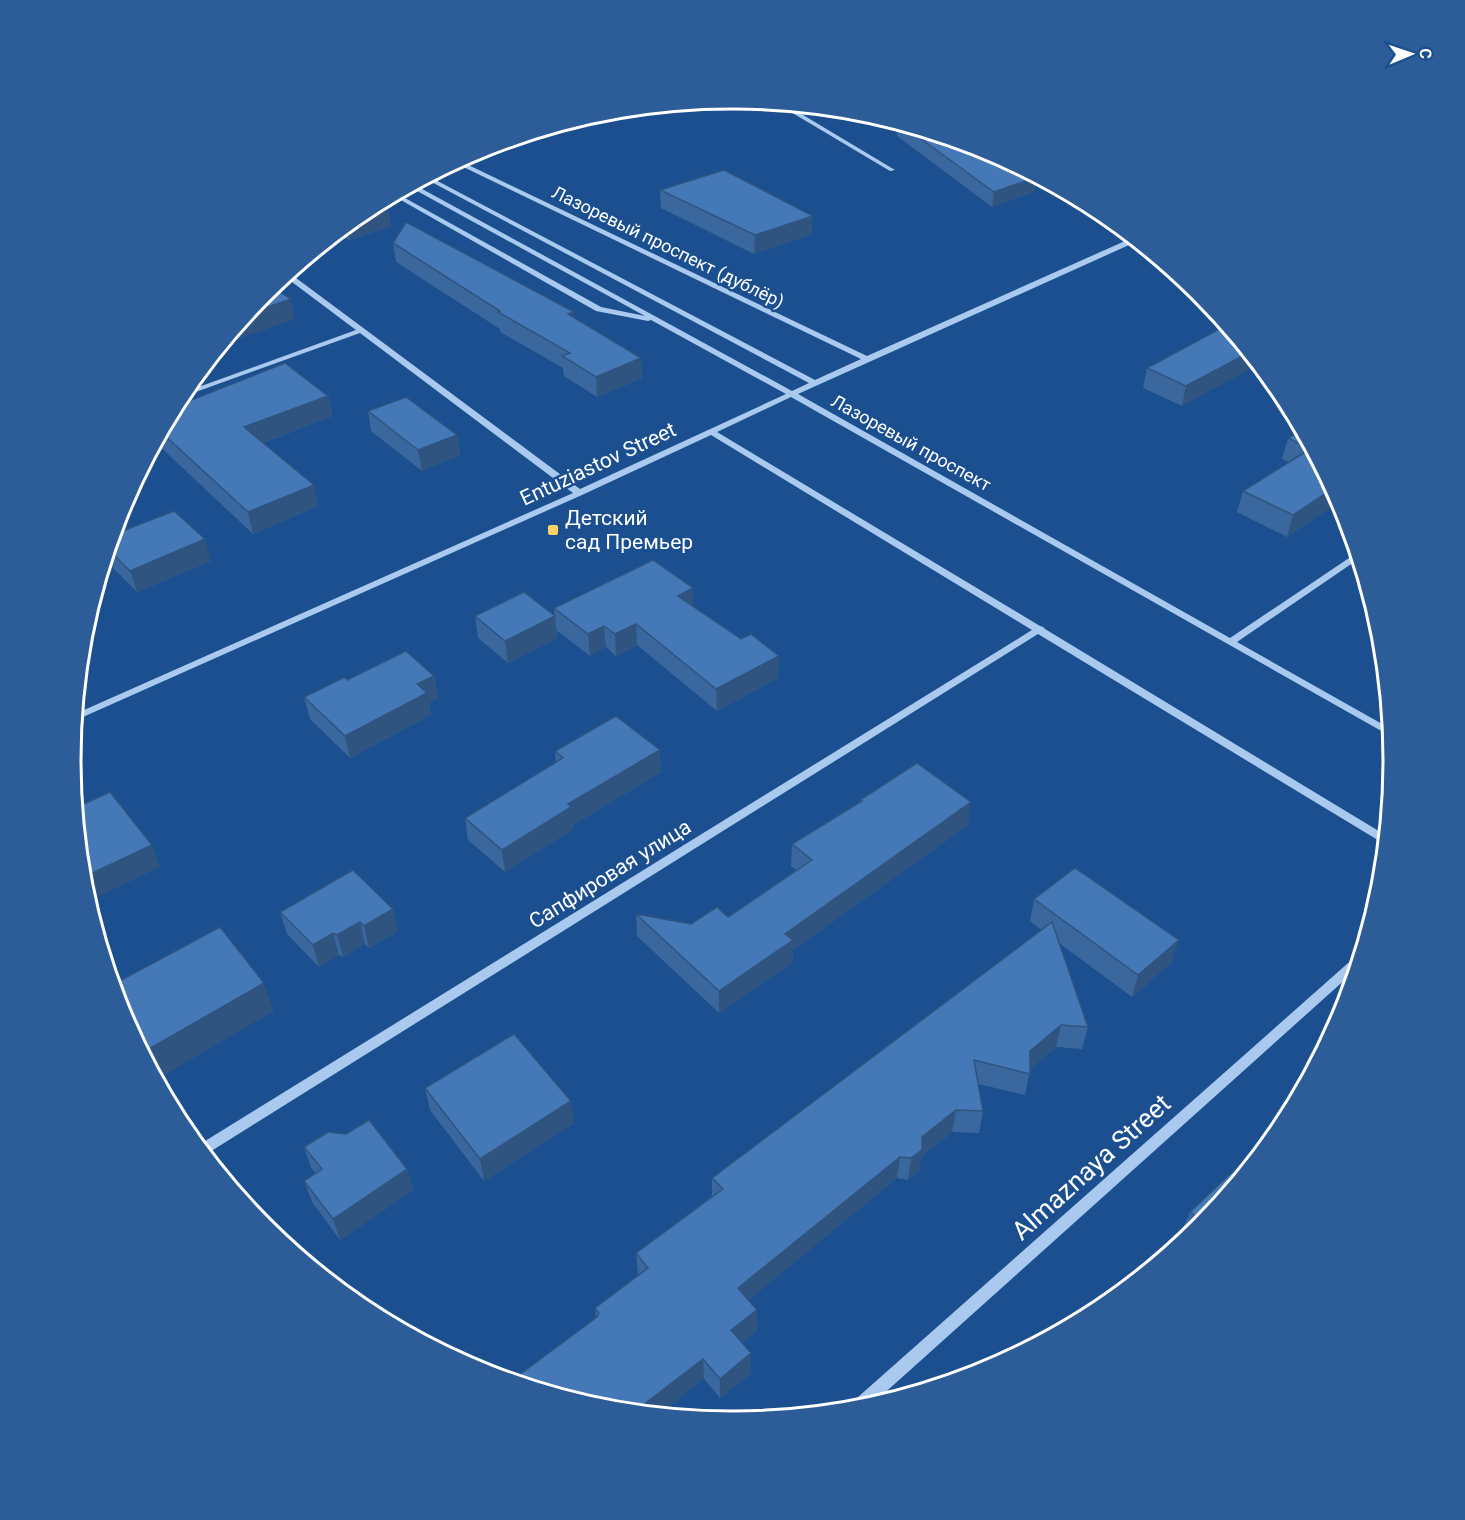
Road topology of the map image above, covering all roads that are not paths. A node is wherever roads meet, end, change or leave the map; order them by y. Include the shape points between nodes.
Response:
1 (793, 112) edge
2 (466, 166) edge
3 (892, 170) dead end
4 (434, 181) edge
5 (419, 190) edge
6 (402, 199) edge
7 (1128, 242) edge
8 (293, 279) edge
9 (661, 322) junction
10 (362, 330) junction
11 (867, 359) junction
12 (815, 383) junction
13 (197, 390) edge
14 (791, 395) junction
15 (712, 432) junction
16 (579, 494) junction
17 (1352, 559) edge
18 (1040, 629) junction
19 (1230, 642) junction
20 (82, 715) edge
21 (1383, 729) edge
22 (1379, 836) edge
23 (1349, 969) edge
24 (208, 1146) edge
25 (869, 1397) edge

1 - 3 street
2 - 11 street, Лазоревый проспект (дублёр)
4 - 12 street, Лазоревый проспект
5 - 9 street, Лазоревый проспект
6 - 9 street via 599,309
7 - 11 street, Entuziastov Street
8 - 10 street
9 - 14 street, Лазоревый проспект
10 - 13 street
10 - 16 street
11 - 12 street, Entuziastov Street
12 - 14 street, Entuziastov Street
14 - 15 street, Entuziastov Street
14 - 19 street, Лазоревый проспект
15 - 16 street, Entuziastov Street
15 - 18 street
16 - 20 street, Entuziastov Street
17 - 19 street
18 - 22 street
18 - 24 street, Сапфировая улица
19 - 21 street, Лазоревый проспект
23 - 25 street, Almaznaya Street

